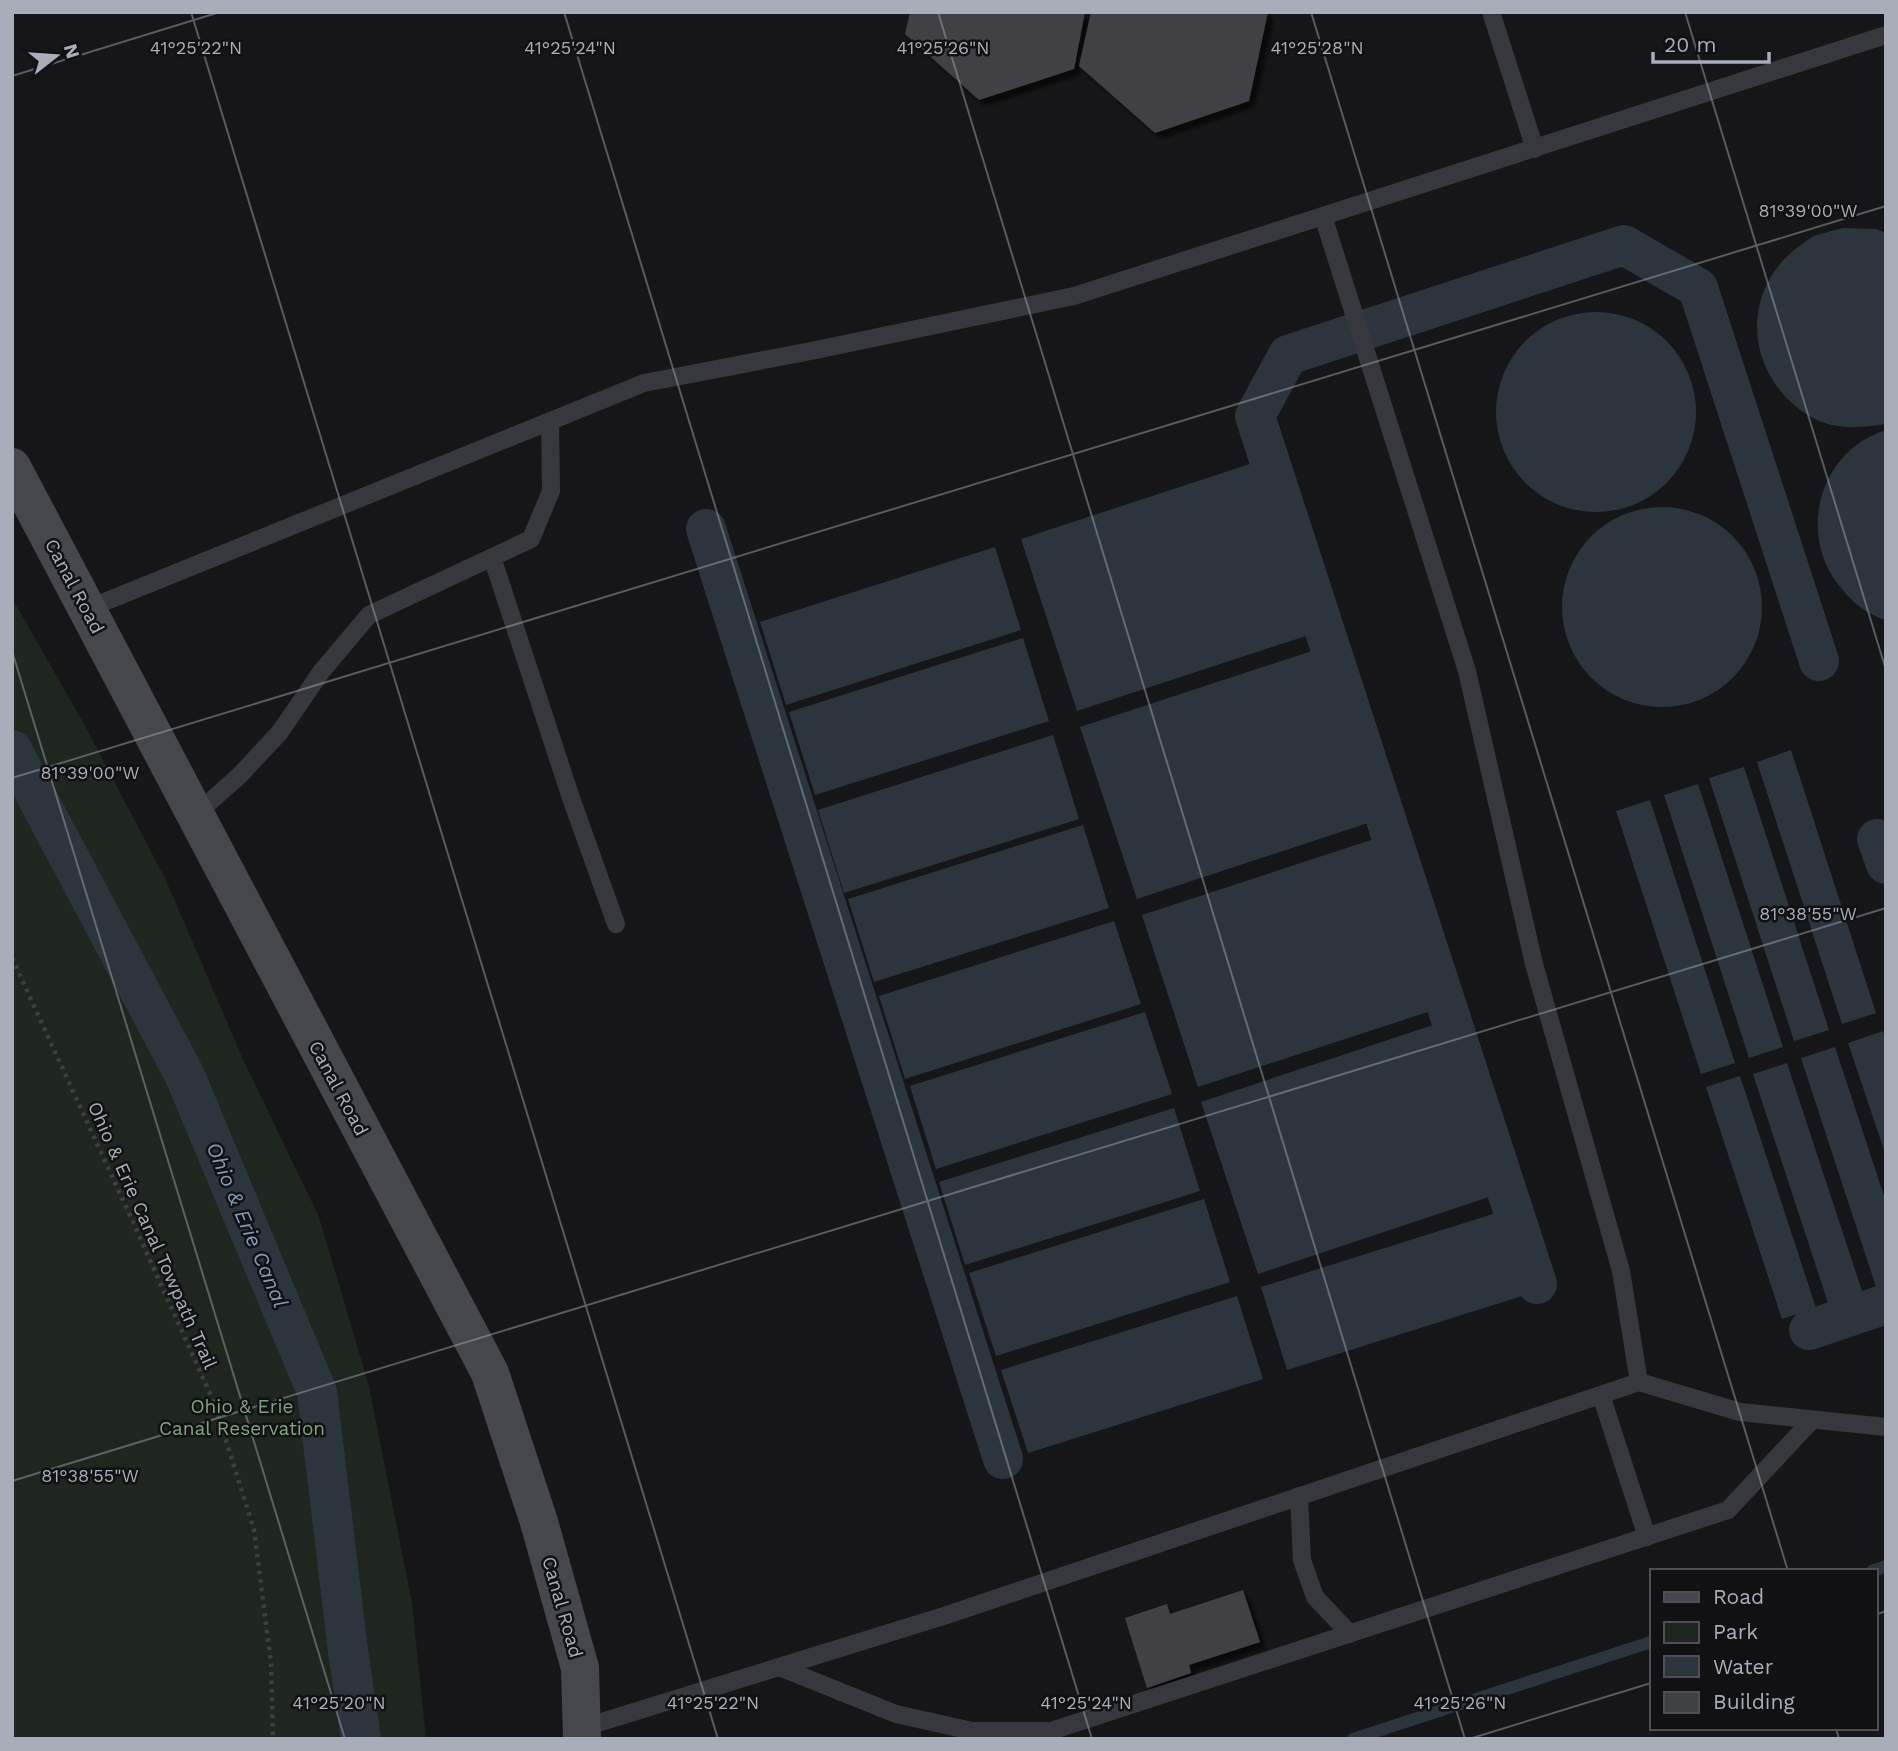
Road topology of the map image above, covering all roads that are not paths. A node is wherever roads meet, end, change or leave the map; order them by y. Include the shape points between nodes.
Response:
1 (1491, 12) edge
2 (1886, 35) edge
3 (1535, 149) junction
4 (1323, 216) junction
5 (550, 421) junction
6 (12, 467) edge
7 (492, 557) junction
8 (87, 609) junction
9 (195, 815) junction
10 (616, 924) dead end
11 (1639, 1382) junction
12 (1601, 1395) junction
13 (1812, 1420) junction
14 (1886, 1427) edge
15 (1299, 1496) junction
16 (1647, 1537) junction
17 (1350, 1634) junction
18 (779, 1667) junction
19 (582, 1734) edge
20 (1053, 1735) edge

1 - 3 lane
2 - 3 lane
3 - 4 lane
4 - 5 lane via 1074,296 644,383
4 - 11 lane via 1467,671 1534,964 1621,1271
5 - 7 lane via 551,491 531,539
5 - 8 lane
6 - 8 street, Canal Road
7 - 9 lane via 369,615 279,732
7 - 10 lane
8 - 9 street, Canal Road
9 - 19 street, Canal Road via 490,1373 580,1668
11 - 12 lane
11 - 13 lane via 1740,1412
12 - 15 lane
12 - 16 lane
13 - 14 lane
13 - 16 lane via 1728,1510
15 - 17 lane via 1302,1560 1315,1597
15 - 18 lane
16 - 17 lane
17 - 20 lane
18 - 19 lane
18 - 20 lane via 896,1714 972,1731

